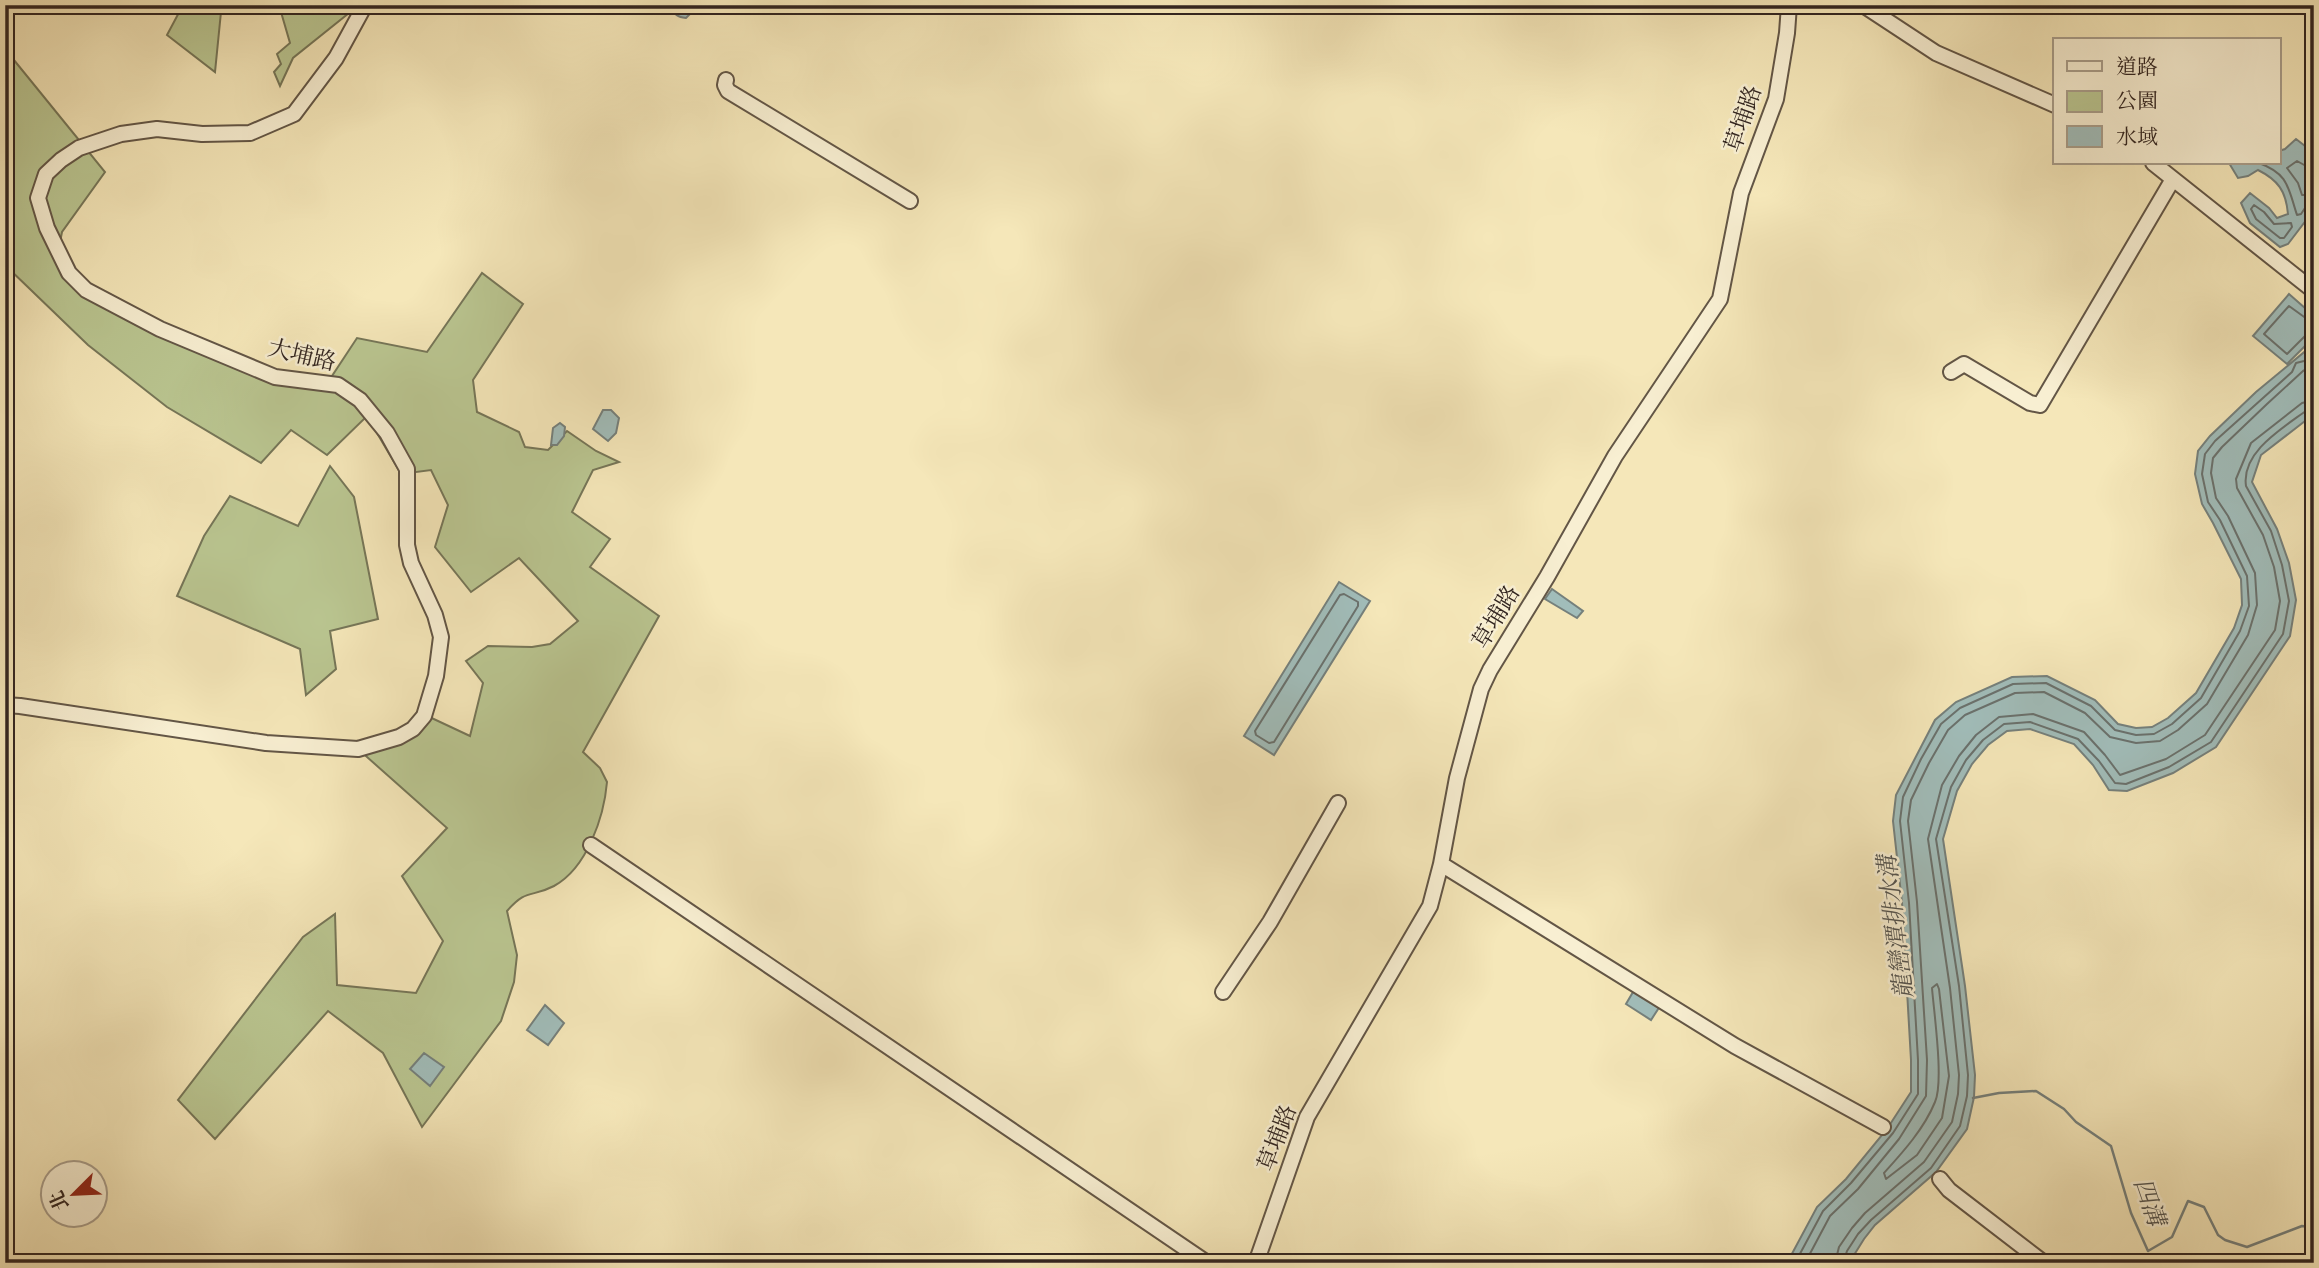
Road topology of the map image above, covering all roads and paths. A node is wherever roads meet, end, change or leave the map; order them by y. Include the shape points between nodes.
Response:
1 (365, 5) edge
2 (1789, 5) edge
3 (1863, 5) edge
4 (726, 80) dead end
5 (2053, 103) edge
6 (2154, 164) edge
7 (2173, 179) junction
8 (911, 201) dead end
9 (2314, 291) edge
10 (1951, 372) dead end
11 (5, 705) edge
12 (1338, 803) dead end
13 (591, 845) dead end
14 (1441, 863) junction
15 (1223, 992) dead end
16 (1883, 1127) dead end
17 (1940, 1179) dead end
18 (1207, 1263) edge
19 (1256, 1263) edge
20 (2045, 1263) edge

1 - 11 street, 大埔路 via 336,58 294,114 250,133 157,129 121,134 79,148 61,160 46,174 38,198 69,273 86,290 160,330 275,377 338,385 360,400 387,433 407,469 407,545 440,637 436,676 424,716 399,737 358,749 266,743
2 - 14 street, 草埔路 via 1776,99 1741,193 1720,299 1615,456 1490,670 1457,778
3 - 5 street via 1936,53
4 - 8 street via 728,91
6 - 7 street
7 - 9 street
7 - 10 street via 2040,405 1964,364
12 - 15 street via 1270,922
13 - 18 street
14 - 16 street via 1735,1046
14 - 19 street, 草埔路 via 1430,906 1307,1117
17 - 20 street

